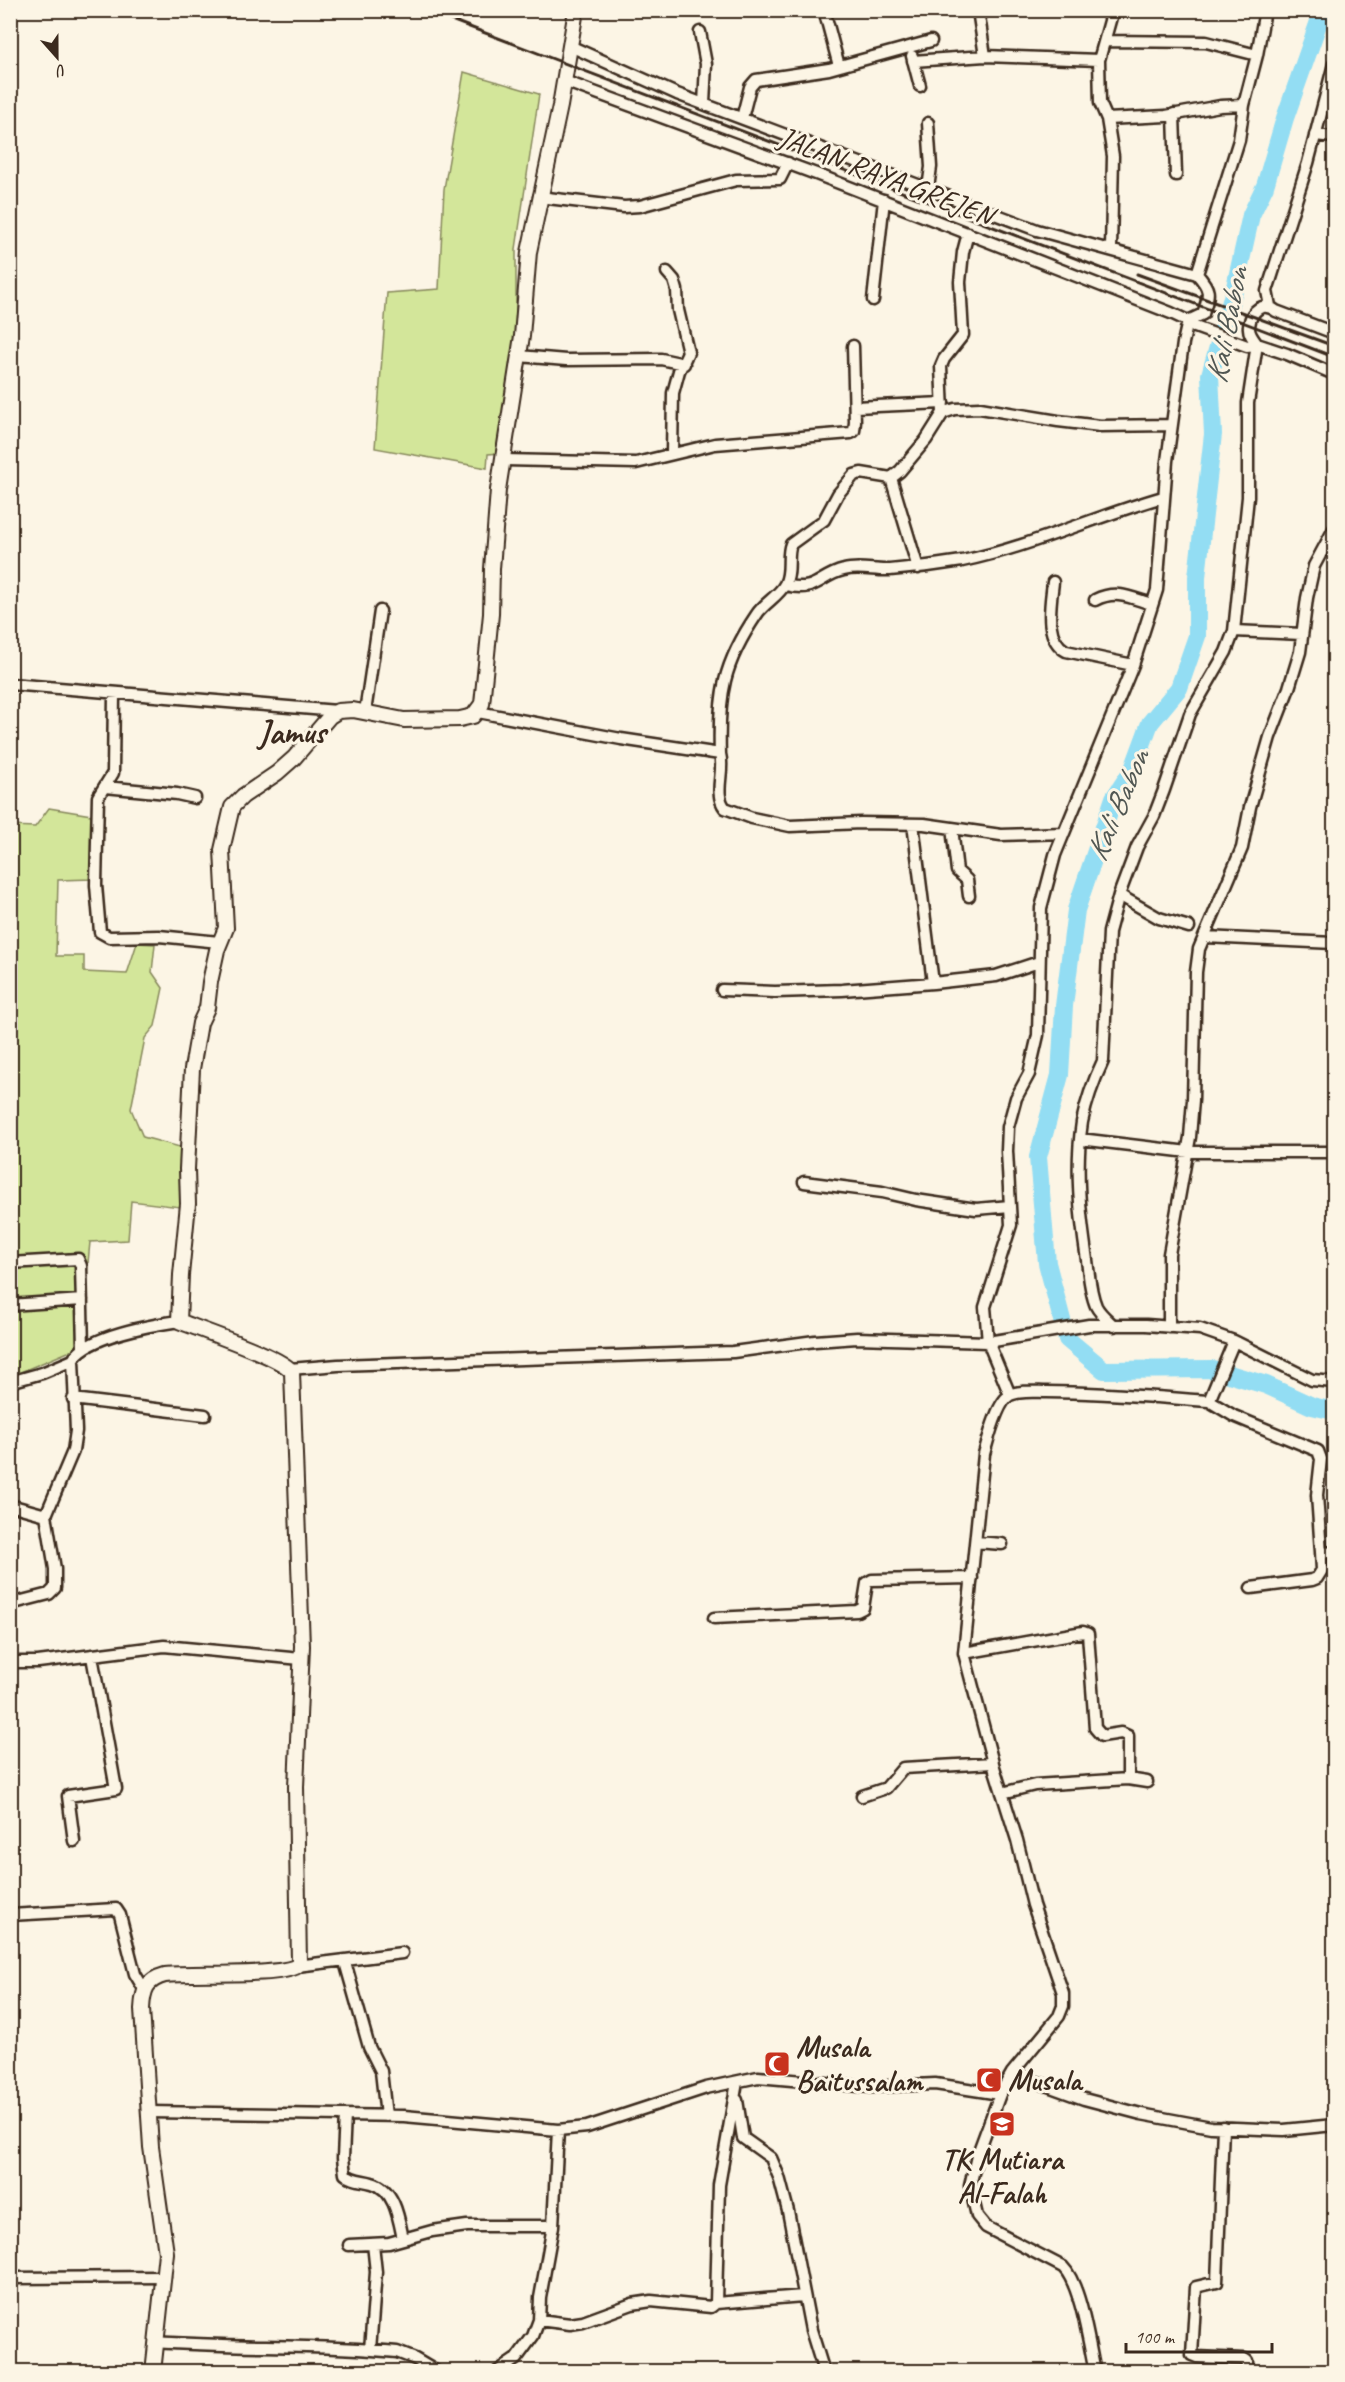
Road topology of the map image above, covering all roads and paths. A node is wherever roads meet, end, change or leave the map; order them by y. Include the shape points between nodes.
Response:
1 (576, 10) edge
2 (824, 10) edge
3 (978, 10) edge
4 (1113, 10) edge
5 (1265, 10) edge
6 (700, 32) dead end
7 (931, 41) dead end
8 (1105, 41) junction
9 (570, 46) junction
10 (909, 47) junction
11 (1257, 55) junction
12 (985, 56) junction
13 (1099, 60) junction
14 (913, 61) junction
15 (1335, 64) edge
16 (839, 66) junction
17 (564, 81) junction
18 (920, 86) dead end
19 (704, 104) junction
20 (1244, 105) junction
21 (1174, 114) junction
22 (742, 118) junction
23 (1107, 119) junction
24 (928, 123) dead end
25 (1315, 135) junction
26 (1335, 137) edge
27 (788, 163) junction
28 (1176, 175) dead end
29 (928, 188) junction
30 (539, 197) junction
31 (884, 200) junction
32 (968, 233) junction
33 (1111, 249) junction
34 (667, 273) dead end
35 (1197, 274) junction
36 (873, 300) dead end
37 (1270, 306) junction
38 (1192, 324) junction
39 (1335, 333) edge
40 (1252, 345) junction
41 (853, 346) dead end
42 (519, 356) junction
43 (684, 364) junction
44 (1335, 374) edge
45 (855, 407) junction
46 (943, 408) junction
47 (1171, 426) junction
48 (672, 453) junction
49 (505, 460) junction
50 (891, 478) junction
51 (1163, 497) junction
52 (1335, 529) edge
53 (918, 568) junction
54 (1053, 582) dead end
55 (785, 585) junction
56 (1095, 600) dead end
57 (1152, 604) junction
58 (380, 611) dead end
59 (1234, 631) junction
60 (1302, 634) junction
61 (1133, 665) junction
62 (10, 684) edge
63 (114, 694) junction
64 (338, 711) junction
65 (365, 712) junction
66 (478, 712) junction
67 (720, 754) junction
68 (105, 788) junction
69 (195, 798) dead end
70 (913, 824) junction
71 (952, 828) junction
72 (1064, 833) junction
73 (1119, 895) junction
74 (969, 896) dead end
75 (1190, 927) dead end
76 (1205, 937) junction
77 (219, 942) junction
78 (1335, 943) edge
79 (1039, 962) junction
80 (933, 983) junction
81 (722, 990) dead end
82 (1080, 1139) junction
83 (1188, 1152) junction
84 (1335, 1152) edge
85 (804, 1182) dead end
86 (1010, 1206) junction
87 (10, 1263) edge
88 (82, 1300) junction
89 (10, 1305) edge
90 (179, 1321) junction
91 (1114, 1326) junction
92 (1169, 1327) junction
93 (988, 1342) junction
94 (1233, 1345) junction
95 (83, 1348) junction
96 (73, 1360) junction
97 (290, 1369) junction
98 (10, 1382) edge
99 (1335, 1382) edge
100 (1010, 1395) junction
101 (1210, 1398) junction
102 (73, 1399) junction
103 (205, 1415) dead end
104 (10, 1505) edge
105 (46, 1515) junction
106 (976, 1542) junction
107 (1002, 1544) dead end
108 (1321, 1552) junction
109 (1335, 1553) edge
110 (972, 1578) junction
111 (1251, 1588) dead end
112 (10, 1604) edge
113 (714, 1618) dead end
114 (964, 1653) junction
115 (92, 1656) junction
116 (301, 1659) junction
117 (10, 1662) edge
118 (993, 1763) junction
119 (1128, 1779) junction
120 (1147, 1782) dead end
121 (1002, 1793) junction
122 (862, 1796) dead end
123 (74, 1841) dead end
124 (10, 1915) edge
125 (402, 1953) dead end
126 (345, 1962) junction
127 (297, 1966) junction
128 (144, 1989) junction
129 (1012, 2073) junction
130 (736, 2087) junction
131 (999, 2094) junction
132 (148, 2112) junction
133 (345, 2115) junction
134 (386, 2116) junction
135 (1335, 2125) edge
136 (1222, 2127) junction
137 (558, 2130) junction
138 (554, 2226) junction
139 (403, 2239) junction
140 (373, 2244) junction
141 (349, 2245) dead end
142 (165, 2277) junction
143 (10, 2278) edge
144 (803, 2296) junction
145 (716, 2304) junction
146 (539, 2320) junction
147 (156, 2342) junction
148 (370, 2350) junction
149 (153, 2372) edge
150 (437, 2372) edge
151 (497, 2372) edge
152 (824, 2372) edge
153 (1095, 2372) edge
154 (1247, 2372) edge

1 - 9 street
2 - 16 street
3 - 12 street
4 - 8 street
5 - 11 street
6 - 19 street via 706,64
7 - 10 street
8 - 11 street via 1206,42
8 - 13 street
9 - 17 street
9 - 19 street
10 - 14 street
10 - 16 street
11 - 20 street
12 - 13 street
12 - 14 street
13 - 23 street via 1100,103
14 - 18 street
15 - 25 street
16 - 22 street via 756,80 750,87
17 - 27 street, JALAN RAYA GREJEN
17 - 30 street
19 - 22 street
20 - 21 street
20 - 35 street via 1239,140
21 - 23 street
21 - 28 street
22 - 29 street
23 - 33 street via 1113,156
24 - 29 street via 932,167
25 - 26 street
25 - 37 street via 1267,291
27 - 30 street via 780,178 736,180 640,206
27 - 31 street, JALAN RAYA GREJEN
29 - 33 street via 1037,230
30 - 42 street via 529,252
31 - 32 street, JALAN RAYA GREJEN
31 - 36 street
32 - 38 street, JALAN RAYA GREJEN
32 - 46 street via 960,282 963,335 941,366
33 - 35 street
34 - 43 street via 675,280 677,290 688,352
35 - 38 street via 1209,294 1203,314
37 - 39 street
37 - 40 street via 1256,309 1249,326
38 - 40 street, JALAN RAYA GREJEN
38 - 47 street via 1183,343
40 - 44 street, JALAN RAYA GREJEN via 1287,354
40 - 59 street via 1248,497
41 - 45 street
42 - 43 street via 566,360 661,359
42 - 49 street
43 - 48 street via 673,393
45 - 46 street
45 - 48 street via 855,427 850,433 715,444
46 - 47 street via 980,408 1100,426
46 - 50 street via 926,440
47 - 51 street
48 - 49 street via 636,463
49 - 66 street via 498,490 486,670
50 - 53 street
50 - 55 street via 861,472 850,478 824,520 791,544
51 - 53 street via 1012,548
51 - 57 street via 1157,590
52 - 60 street via 1314,566
53 - 55 street via 842,570 806,588
54 - 61 street via 1050,612 1059,648
55 - 67 street via 759,611 725,676 718,717
56 - 57 street via 1114,594
57 - 61 street
58 - 65 street
59 - 60 street
59 - 73 street via 1190,714 1161,798
60 - 76 street via 1300,652 1250,807 1242,848
61 - 72 street
62 - 63 street
63 - 64 street
63 - 68 street via 114,762 111,780
64 - 65 street
64 - 77 street via 294,758 232,807 222,849 226,928
65 - 66 street via 404,720 460,719
66 - 67 street
67 - 70 street via 722,805 752,818 790,826
68 - 69 street
68 - 77 street via 98,797 96,885 100,932 109,937 159,936
70 - 71 street
70 - 80 street
71 - 72 street via 1001,835
71 - 74 street via 957,871 967,880
72 - 79 street via 1043,900
73 - 75 street via 1159,918
73 - 82 street via 1108,932 1103,1061
76 - 78 street
76 - 83 street via 1196,972
77 - 90 street via 192,1069
79 - 80 street via 996,976
79 - 86 street via 1038,1035 1029,1074 1016,1098 1008,1127
80 - 81 street via 808,991
82 - 83 street
82 - 91 street via 1078,1183 1090,1280 1096,1306
83 - 84 street
83 - 92 street via 1169,1254
85 - 86 street via 976,1209
86 - 93 street via 1011,1225 985,1307
87 - 88 street via 78,1259
88 - 89 street
88 - 95 street
90 - 95 street via 145,1327
90 - 97 street via 270,1357
91 - 92 street
91 - 93 street via 1089,1325
92 - 94 street via 1200,1329
93 - 97 street via 857,1338 733,1352
93 - 100 street
94 - 99 street via 1312,1380
94 - 101 street
95 - 96 street
96 - 98 street
96 - 102 street
97 - 116 street
100 - 101 street via 1085,1392
100 - 106 street via 990,1431 984,1454
101 - 108 street via 1234,1416 1318,1451
102 - 103 street
102 - 105 street via 73,1451
104 - 105 street
105 - 112 street via 55,1588 49,1594
106 - 107 street
106 - 110 street
108 - 109 street
108 - 111 street via 1322,1570 1317,1578
110 - 113 street via 872,1580 867,1583 863,1608 856,1611
110 - 114 street
114 - 118 street
114 - 119 street via 1086,1633 1095,1728 1102,1736 1128,1736
115 - 116 street via 164,1646
115 - 117 street
115 - 123 street via 116,1789 68,1796
116 - 127 street via 296,1762
118 - 121 street
118 - 122 street via 903,1768 888,1787
119 - 120 street
119 - 121 street via 1035,1785
121 - 129 street via 1033,1905 1063,1993 1059,2016
124 - 128 street via 116,1910 136,1977
125 - 126 street
126 - 127 street
126 - 134 street via 369,2047 381,2071
127 - 128 street via 269,1972 165,1975 152,1980
128 - 132 street
129 - 131 street
129 - 136 street via 1064,2093 1140,2114
130 - 131 street via 758,2077 871,2087 935,2084
130 - 137 street via 706,2088 587,2127
130 - 144 street via 743,2138 771,2158 779,2177
130 - 145 street via 719,2185
131 - 153 street via 970,2186 977,2216 986,2227 1069,2273
132 - 133 street
132 - 142 street via 165,2239
133 - 134 street
133 - 139 street via 345,2174 382,2188 394,2205
134 - 137 street
135 - 136 street via 1284,2130
136 - 154 street via 1218,2280 1216,2284 1196,2287 1192,2355 1244,2359
137 - 138 street
138 - 139 street via 466,2226
138 - 146 street
139 - 140 street
140 - 141 street
140 - 148 street via 376,2272
142 - 143 street
142 - 147 street
144 - 145 street
144 - 152 street
145 - 146 street via 711,2307 651,2301 583,2322
146 - 151 street via 516,2359
147 - 148 street
147 - 149 street
148 - 150 street via 397,2352

